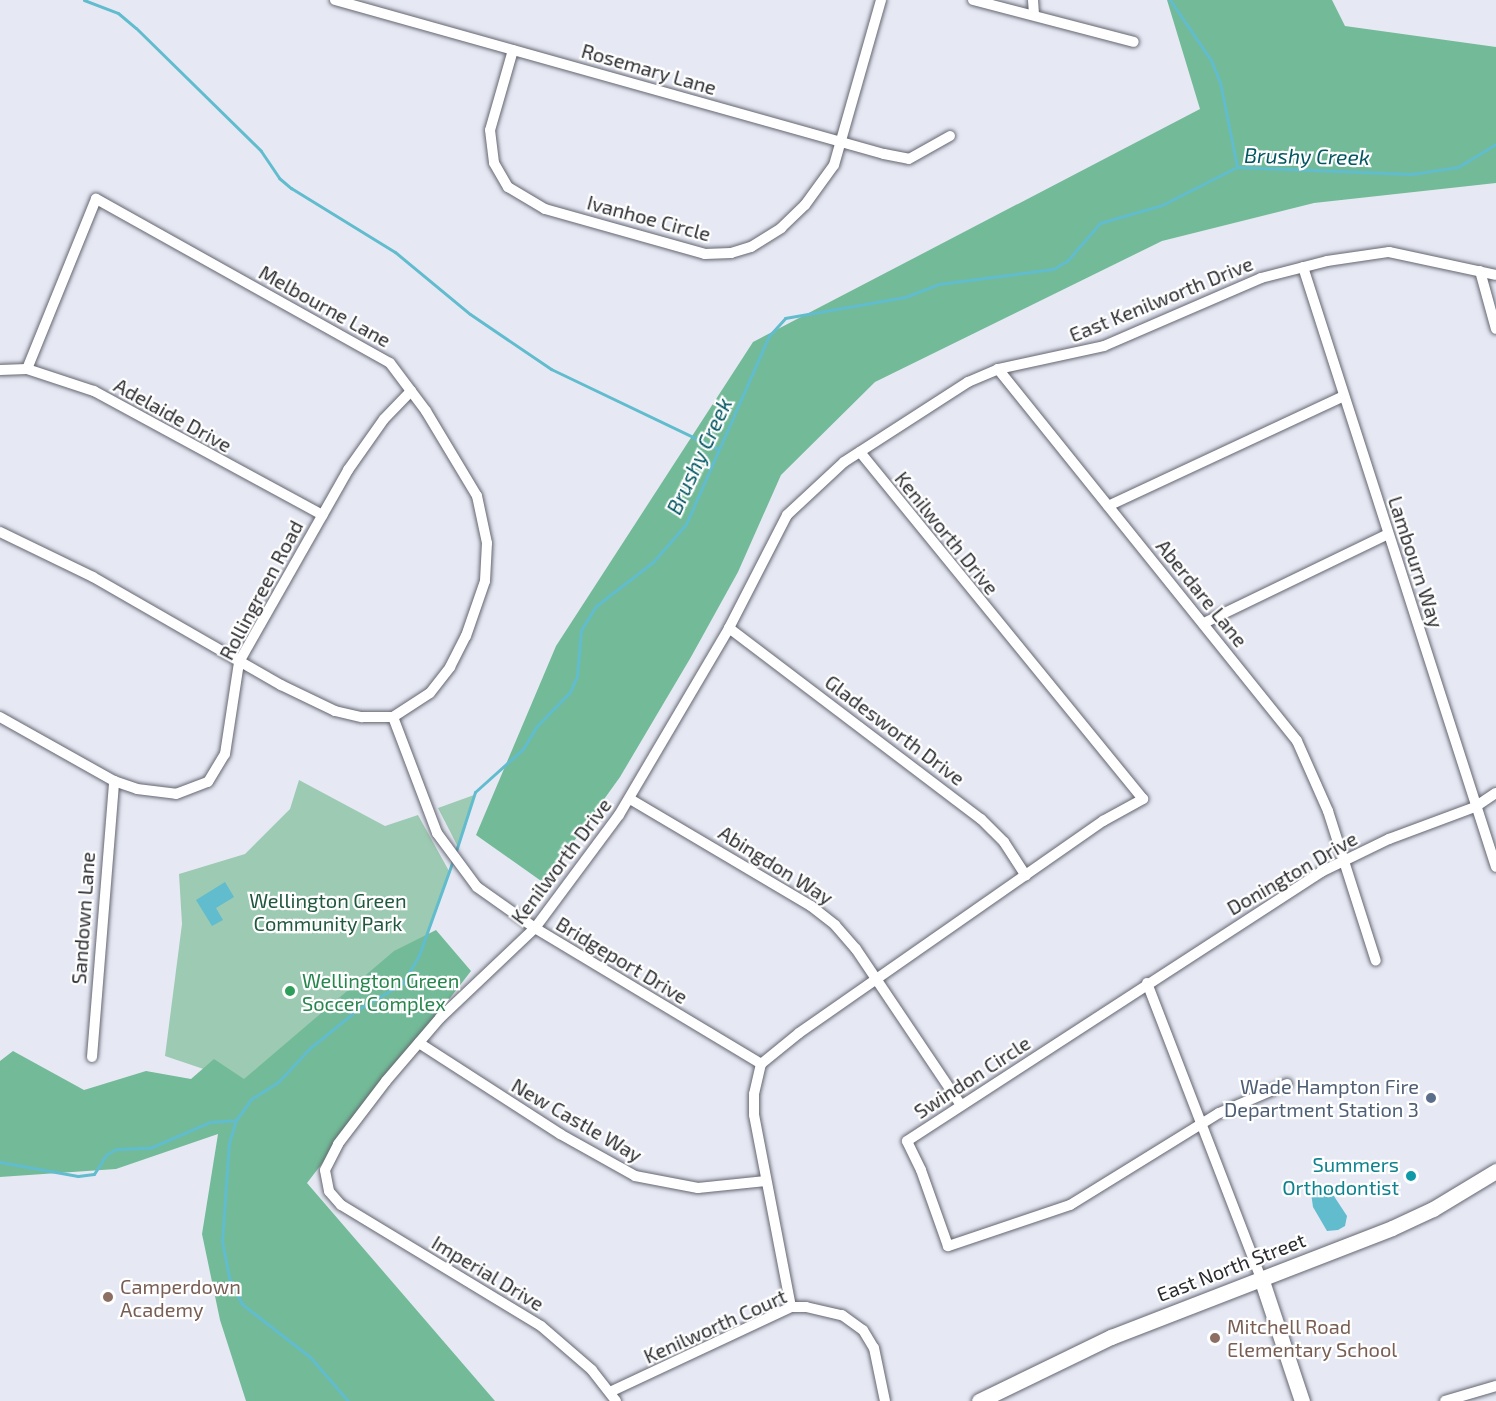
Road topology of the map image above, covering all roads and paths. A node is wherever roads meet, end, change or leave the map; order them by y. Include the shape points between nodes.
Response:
1 (334, 0) edge
2 (881, 0) edge
3 (973, 0) edge
4 (1033, 0) edge
5 (1034, 14) junction
6 (1134, 42) dead end
7 (513, 50) junction
8 (950, 136) dead end
9 (842, 142) junction
10 (1303, 267) junction
11 (1480, 271) junction
12 (1496, 275) edge
13 (1496, 329) edge
14 (0, 369) edge
15 (27, 369) junction
16 (999, 369) junction
17 (411, 391) junction
18 (1344, 396) junction
19 (860, 452) junction
20 (1108, 506) junction
21 (322, 515) junction
22 (0, 532) edge
23 (1388, 534) junction
24 (1203, 623) junction
25 (729, 628) junction
26 (239, 662) junction
27 (0, 717) edge
28 (393, 717) junction
29 (114, 781) junction
30 (1496, 793) edge
31 (630, 799) junction
32 (1475, 807) junction
33 (1343, 859) junction
34 (1496, 867) edge
35 (1026, 876) junction
36 (535, 928) junction
37 (1376, 961) dead end
38 (876, 979) junction
39 (1147, 983) junction
40 (419, 1043) junction
41 (92, 1058) dead end
42 (761, 1064) junction
43 (1287, 1084) dead end
44 (961, 1105) junction
45 (1201, 1124) junction
46 (1496, 1171) edge
47 (766, 1181) junction
48 (328, 1191) joint
49 (1261, 1278) junction
50 (791, 1307) junction
51 (1496, 1386) edge
52 (614, 1396) edge
53 (1479, 1396) edge
54 (885, 1401) edge
55 (979, 1401) edge
56 (1302, 1401) edge
57 (1445, 1401) edge

1 - 7 street, Rosemary Lane
2 - 9 street, Ivanhoe Circle
3 - 5 street
4 - 5 street
5 - 6 street
7 - 9 street, Rosemary Lane
7 - 9 street, Ivanhoe Circle via 491,121 492,156 508,187 545,209 705,254 731,253 763,241 795,215 834,165
8 - 9 street, Rosemary Lane via 909,159
10 - 11 street, East Kenilworth Drive via 1389,252
10 - 16 street, East Kenilworth Drive via 1227,290 1104,346
10 - 18 street, Lambourn Way
11 - 12 street, East Kenilworth Drive
11 - 13 street
14 - 15 street, Adelaide Drive
15 - 17 street, Melbourne Lane via 96,200 377,354
15 - 21 street, Adelaide Drive via 94,391
16 - 19 street, East Kenilworth Drive via 956,388
16 - 20 street, Aberdare Lane
17 - 21 street, Rollingreen Road via 365,443
17 - 28 street, Melbourne Lane via 477,496 486,525 487,562 480,600 450,667 424,698
18 - 20 street
18 - 23 street, Lambourn Way
19 - 25 street, Kenilworth Drive via 825,477 787,514
19 - 35 street, Kenilworth Drive via 1143,799 1113,815
20 - 24 street, Aberdare Lane
21 - 26 street, Rollingreen Road
22 - 26 street via 93,578
23 - 24 street
23 - 32 street, Lambourn Way
24 - 33 street, Aberdare Lane via 1297,741
25 - 31 street, Kenilworth Drive
25 - 35 street, Gladesworth Drive via 981,819 1004,842
26 - 28 street via 335,711
26 - 29 street, Rollingreen Road via 225,754 208,782 191,791 170,795
27 - 29 street, Rollingreen Road
28 - 36 street, Bridgeport Drive via 443,843 463,872 488,897
29 - 41 street, Sandown Lane via 104,866
30 - 32 street, Donington Drive
31 - 36 street, Kenilworth Drive
31 - 38 street, Abingdon Way via 818,911 845,935
32 - 33 street, Donington Drive
32 - 34 street, Lambourn Way
33 - 37 street, Aberdare Lane
33 - 39 street, Donington Drive
35 - 38 street, Kenilworth Drive
36 - 40 street, Kenilworth Drive
36 - 42 street, Bridgeport Drive
38 - 42 street, Kenilworth Drive
38 - 44 street, Abingdon Way
39 - 44 street, Swindon Circle
39 - 45 street
40 - 47 street, New Castle Way via 560,1134 635,1176 698,1188
40 - 48 street, Kenilworth Drive via 328,1160
42 - 47 street via 753,1107
43 - 45 street
44 - 45 street, Swindon Circle via 907,1141 948,1246 1070,1205
45 - 49 street
46 - 49 main road, East North Street via 1433,1209 1392,1228
47 - 50 street
48 - 52 street, Imperial Drive via 346,1209 541,1326 580,1358
49 - 55 main road, East North Street via 1076,1353
49 - 56 main road
50 - 52 street, Kenilworth Court
50 - 54 street, Kenilworth Court via 833,1312 858,1325 874,1348
51 - 53 street
53 - 57 street

